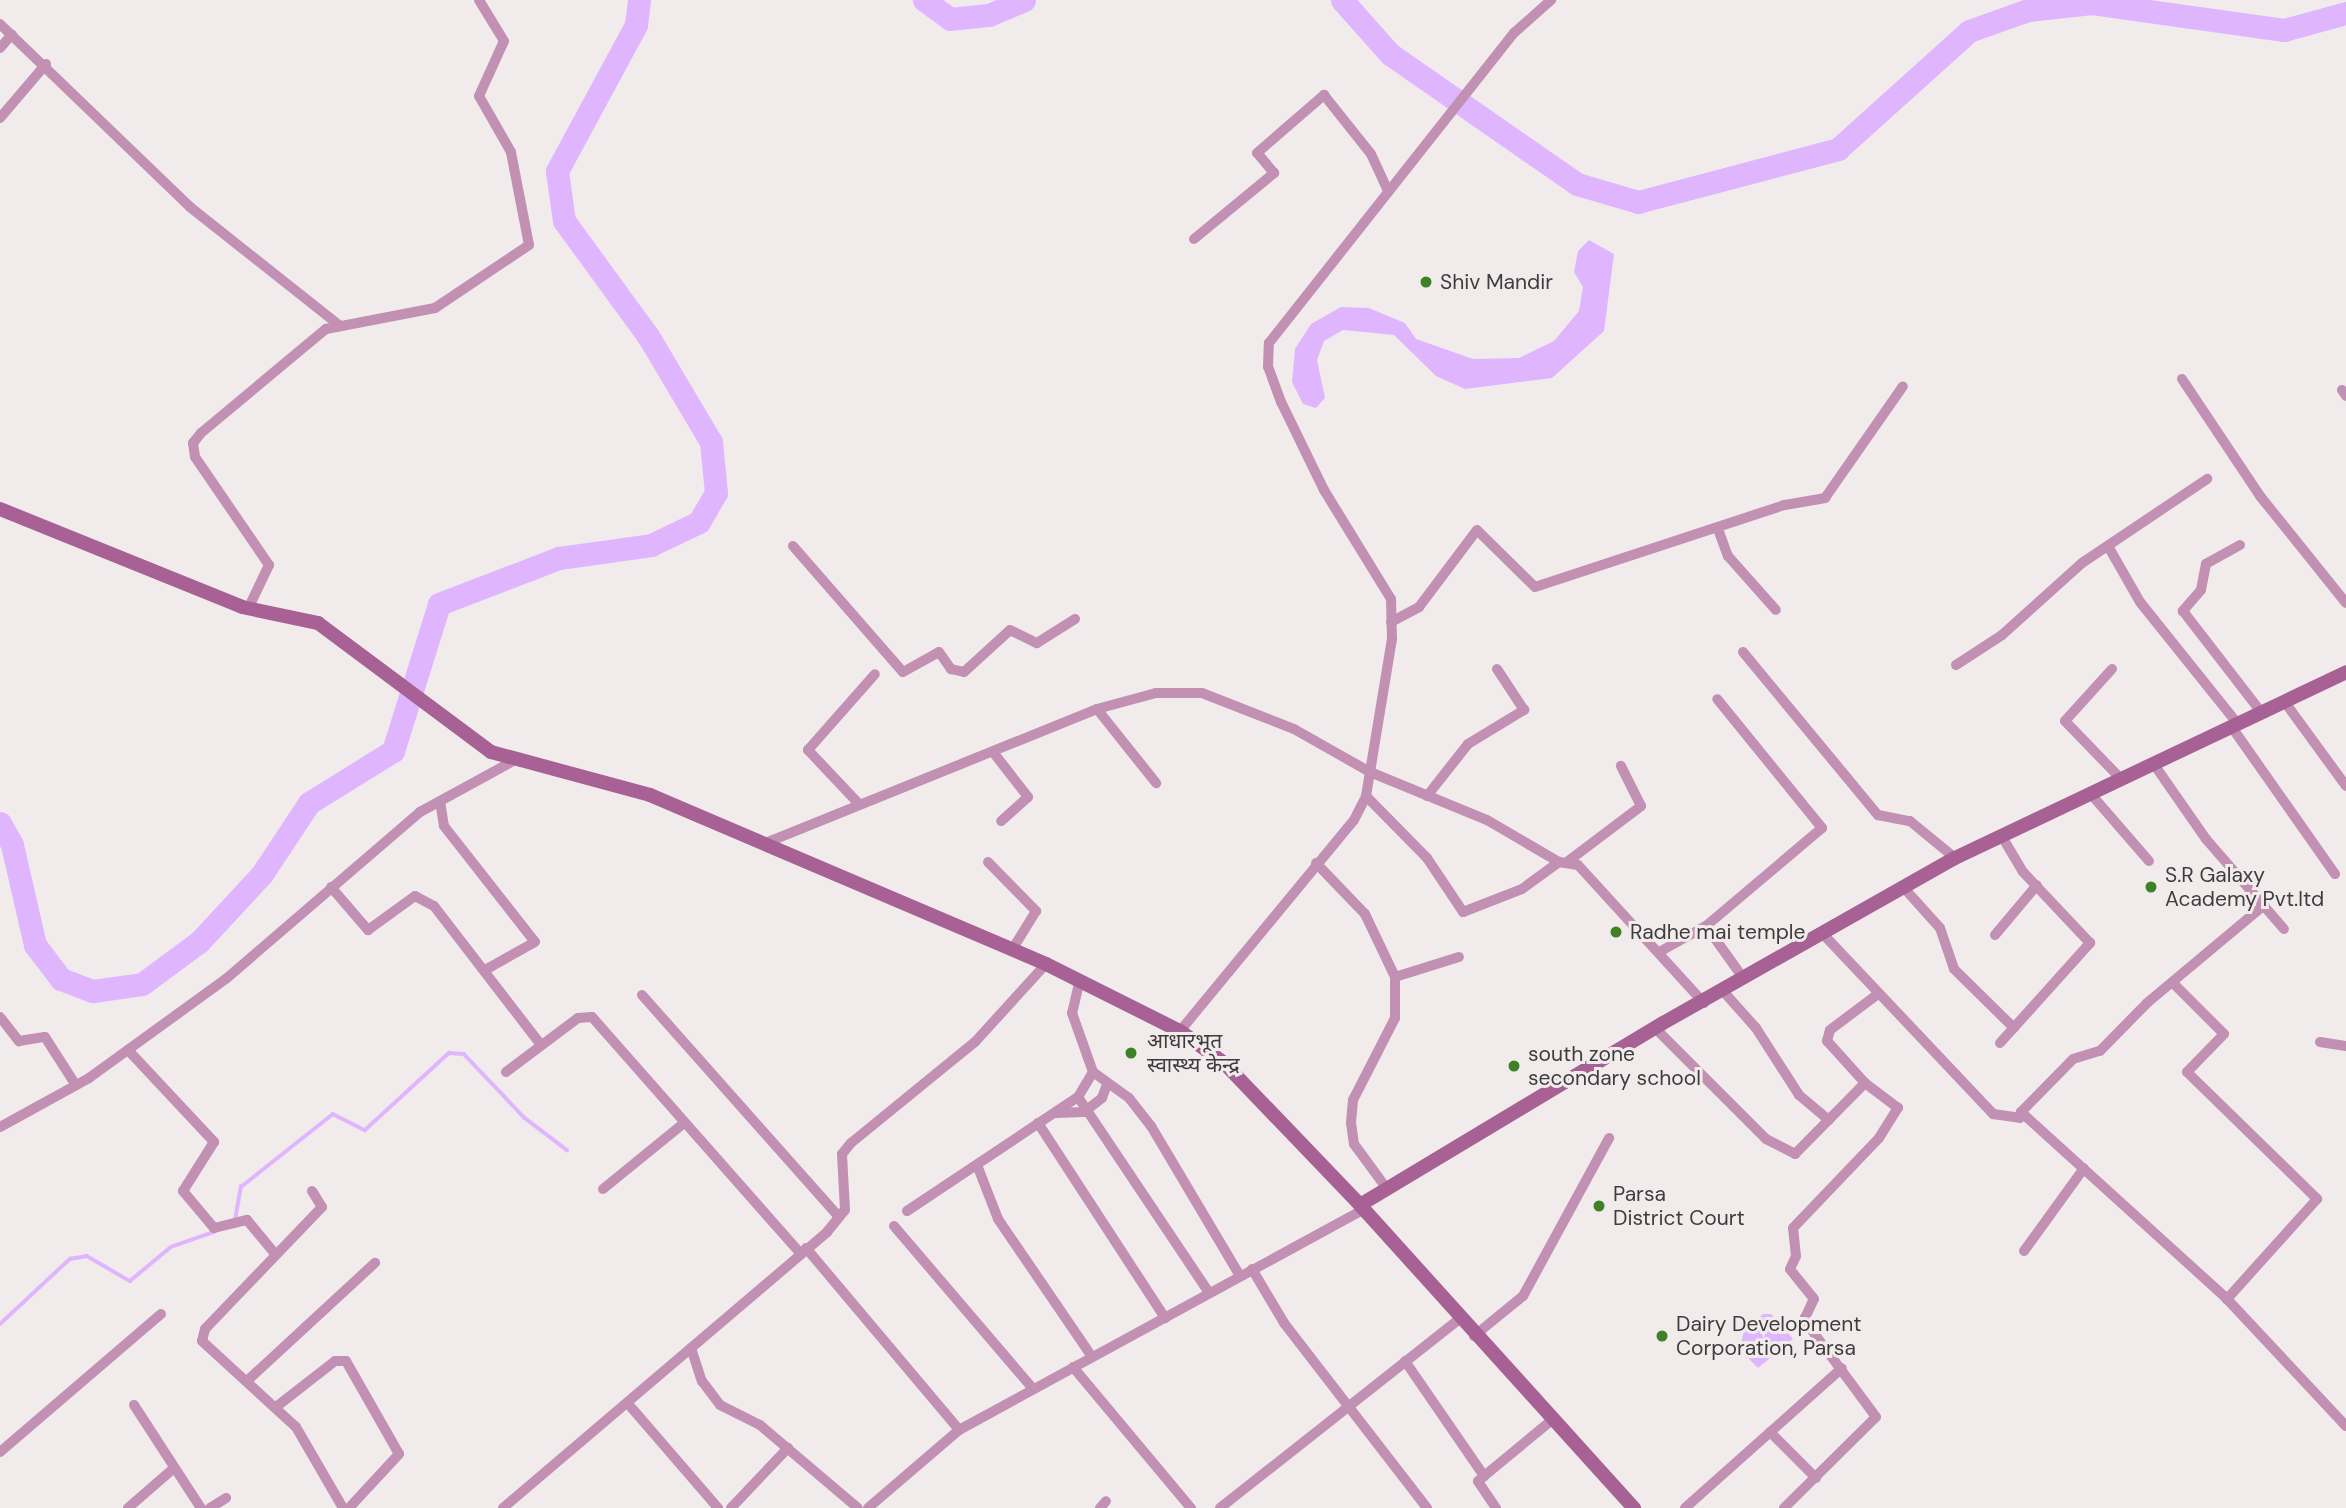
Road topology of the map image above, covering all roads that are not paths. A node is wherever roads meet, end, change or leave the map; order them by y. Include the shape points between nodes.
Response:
1 (479, 0) edge
2 (1551, 0) edge
3 (0, 24) edge
4 (12, 34) junction
5 (0, 48) edge
6 (46, 64) junction
7 (0, 118) edge
8 (1388, 191) junction
9 (1194, 239) dead end
10 (340, 326) junction
11 (2182, 379) dead end
12 (1903, 386) dead end
13 (2207, 479) dead end
14 (0, 509) edge
15 (1718, 529) junction
16 (2241, 545) dead end
17 (793, 546) dead end
18 (2108, 546) junction
19 (2346, 603) edge
20 (248, 609) junction
21 (1776, 610) dead end
22 (1075, 619) dead end
23 (1391, 622) junction
24 (1743, 652) dead end
25 (1956, 666) dead end
26 (1497, 668) dead end
27 (2112, 668) dead end
28 (2346, 672) edge
29 (876, 674) dead end
30 (1717, 699) dead end
31 (2284, 701) junction
32 (1097, 709) junction
33 (2260, 712) junction
34 (2234, 724) junction
35 (993, 752) junction
36 (513, 761) junction
37 (2153, 763) junction
38 (1620, 766) dead end
39 (1370, 772) junction
40 (2120, 778) junction
41 (1156, 783) dead end
42 (2346, 786) edge
43 (2090, 793) junction
44 (1366, 796) junction
45 (1427, 796) junction
46 (440, 801) junction
47 (858, 803) junction
48 (1001, 821) dead end
49 (2001, 835) junction
50 (763, 844) junction
51 (1955, 858) junction
52 (2148, 861) dead end
53 (989, 862) dead end
54 (1563, 862) junction
55 (1316, 863) junction
56 (2334, 874) dead end
57 (2037, 885) junction
58 (331, 887) junction
59 (1904, 888) junction
60 (2264, 905) junction
61 (1706, 926) junction
62 (2284, 929) dead end
63 (1823, 934) junction
64 (1994, 935) dead end
65 (1012, 950) junction
66 (1661, 951) junction
67 (1459, 957) dead end
68 (1046, 964) junction
69 (485, 970) junction
70 (1395, 976) junction
71 (1080, 979) junction
72 (1744, 979) junction
73 (2175, 985) junction
74 (1723, 991) junction
75 (1878, 994) junction
76 (642, 995) dead end
77 (1704, 1003) junction
78 (0, 1017) edge
79 (1655, 1028) junction
80 (2014, 1028) junction
81 (1180, 1031) junction
82 (2320, 1042) dead end
83 (2000, 1043) dead end
84 (541, 1045) junction
85 (2346, 1046) edge
86 (128, 1050) junction
87 (506, 1072) dead end
88 (1093, 1072) junction
89 (1865, 1083) junction
90 (75, 1084) junction
91 (1107, 1084) junction
92 (1078, 1097) junction
93 (1084, 1112) junction
94 (2021, 1112) junction
95 (1054, 1113) junction
96 (1829, 1120) junction
97 (684, 1123) junction
98 (1038, 1124) junction
99 (0, 1127) edge
100 (1609, 1138) dead end
101 (977, 1165) junction
102 (2084, 1168) junction
103 (603, 1189) dead end
104 (1387, 1189) junction
105 (312, 1191) dead end
106 (1361, 1208) junction
107 (907, 1211) dead end
108 (839, 1217) junction
109 (894, 1226) dead end
110 (803, 1250) junction
111 (2024, 1251) dead end
112 (276, 1255) junction
113 (375, 1263) dead end
114 (1252, 1269) junction
115 (1240, 1276) junction
116 (1209, 1293) junction
117 (2227, 1299) junction
118 (162, 1314) dead end
119 (1165, 1318) junction
120 (1458, 1320) junction
121 (1474, 1336) junction
122 (691, 1348) junction
123 (1092, 1357) junction
124 (1405, 1361) junction
125 (1073, 1367) junction
126 (1842, 1368) junction
127 (248, 1380) junction
128 (1033, 1389) junction
129 (134, 1405) dead end
130 (630, 1406) junction
131 (1346, 1406) junction
132 (276, 1407) junction
133 (1552, 1420) junction
134 (2346, 1426) edge
135 (959, 1430) junction
136 (1770, 1432) junction
137 (788, 1448) junction
138 (0, 1452) edge
139 (174, 1468) junction
140 (1484, 1476) junction
141 (1816, 1478) junction
142 (226, 1498) dead end
143 (128, 1508) edge
144 (201, 1508) edge
145 (210, 1508) edge
146 (346, 1508) edge
147 (503, 1508) edge
148 (718, 1508) edge
149 (731, 1508) edge
150 (858, 1508) edge
151 (868, 1508) edge
152 (1191, 1508) edge
153 (1220, 1508) edge
154 (1427, 1508) edge
155 (1496, 1508) edge
156 (1634, 1508) edge
157 (1685, 1508) edge
158 (1784, 1508) edge

1 - 10 street via 504,41 479,96 511,152 529,245 435,308
2 - 8 street via 1514,33
3 - 4 street
4 - 5 street
4 - 6 street
6 - 7 street
6 - 10 street via 211,225
8 - 9 street via 1371,155 1324,95 1257,153 1274,173
8 - 23 street via 1280,326 1269,343 1268,367 1324,490 1391,599
10 - 20 street via 313,338 193,443 195,457 269,565
11 - 19 street via 2260,496
12 - 15 street via 1825,498
13 - 18 street
14 - 20 main road
15 - 21 street via 1728,556
15 - 23 street via 1535,587 1477,530 1419,607
16 - 33 street via 2206,564 2201,590 2183,611
17 - 22 street via 903,672 939,652 951,669 964,672 1010,630 1037,643
18 - 25 street
18 - 34 street via 2140,601
20 - 36 main road via 318,623 440,720
23 - 39 street
24 - 51 street via 1878,815 1920,827
26 - 45 street via 1524,710 1468,744
27 - 40 street via 2066,721
28 - 31 main road
29 - 47 street via 808,750
30 - 61 street via 1822,828
31 - 33 main road
31 - 42 street
32 - 35 street
32 - 39 street via 1156,693 1202,693 1294,729
32 - 41 street
33 - 34 main road
34 - 37 main road
34 - 56 street
35 - 47 street
35 - 48 street via 1028,797
36 - 46 street
36 - 50 main road via 650,794
37 - 40 main road
37 - 60 street via 2206,839
38 - 54 street via 1641,806
39 - 44 street
39 - 45 street
40 - 43 main road
43 - 49 main road
43 - 52 street
44 - 54 street via 1427,858 1463,912 1522,889
44 - 55 street
45 - 54 street
46 - 58 street
46 - 69 street via 444,826 535,942
47 - 50 street
49 - 51 main road
49 - 57 street
50 - 65 main road
51 - 59 main road
53 - 65 street via 1036,911
54 - 66 street via 1592,879
55 - 70 street via 1365,914
55 - 81 street
57 - 64 street
57 - 80 street via 2090,943
58 - 69 street via 368,930 415,896 444,916
58 - 86 street via 227,978
59 - 63 main road
59 - 80 street via 1940,928 1954,969
60 - 62 street
60 - 73 street
61 - 66 street
61 - 72 street
63 - 72 main road
63 - 75 street
65 - 68 main road
66 - 77 street
67 - 70 street
68 - 71 main road
68 - 108 street via 975,1042 842,1154 848,1196
69 - 84 street
70 - 104 street via 1395,1018 1353,1100 1351,1123 1354,1144
71 - 81 main road
71 - 88 street via 1072,1013
72 - 74 main road
73 - 94 street via 2147,1003 2100,1051 2073,1059
73 - 117 street via 2224,1034 2187,1072 2317,1199
74 - 77 main road
74 - 96 street via 1756,1028 1799,1095
75 - 89 street via 1830,1030 1827,1041
75 - 94 street via 1993,1114 2020,1118
76 - 108 street
77 - 79 main road
78 - 90 street via 19,1041 45,1037
79 - 96 street via 1766,1139 1790,1154
79 - 104 main road
80 - 83 street
81 - 106 main road via 1224,1063
82 - 85 street
84 - 87 street
84 - 97 street via 578,1018 592,1017
86 - 90 street
86 - 112 street via 214,1142 183,1191 214,1228 247,1220
88 - 91 street
88 - 92 street
89 - 96 street
89 - 126 street via 1898,1108 1880,1138 1793,1228 1790,1269 1814,1299 1805,1318
90 - 99 street
91 - 93 street via 1102,1098
91 - 115 street via 1129,1098 1151,1126
92 - 93 street
92 - 95 street
93 - 95 street
93 - 116 street
94 - 102 street
95 - 98 street
97 - 103 street
97 - 110 street
98 - 101 street
98 - 119 street
100 - 121 street via 1523,1296
101 - 107 street
101 - 123 street via 998,1219
102 - 111 street
102 - 117 street
104 - 106 main road
105 - 112 street via 322,1208
106 - 114 street
106 - 120 main road
108 - 110 street
109 - 128 street
110 - 122 street
110 - 135 street
112 - 127 street via 201,1335
113 - 127 street
114 - 115 street
114 - 131 street
115 - 116 street
116 - 119 street
117 - 134 street
118 - 138 street
119 - 123 street
120 - 121 main road
120 - 124 street
121 - 133 main road
122 - 130 street
122 - 137 street via 702,1381 720,1405
123 - 125 street
124 - 131 street
124 - 140 street
125 - 128 street
125 - 152 street
126 - 136 street
126 - 141 street via 1875,1417
127 - 132 street
128 - 135 street
129 - 139 street
130 - 147 street
130 - 148 street
131 - 153 street
131 - 154 street
132 - 146 street via 296,1427
132 - 146 street via 335,1361 346,1361 399,1454
133 - 140 street
133 - 156 main road
135 - 151 street
136 - 141 street
136 - 157 street
137 - 149 street
137 - 150 street
139 - 143 street
139 - 144 street
140 - 155 street via 1478,1481
141 - 158 street
142 - 145 street

